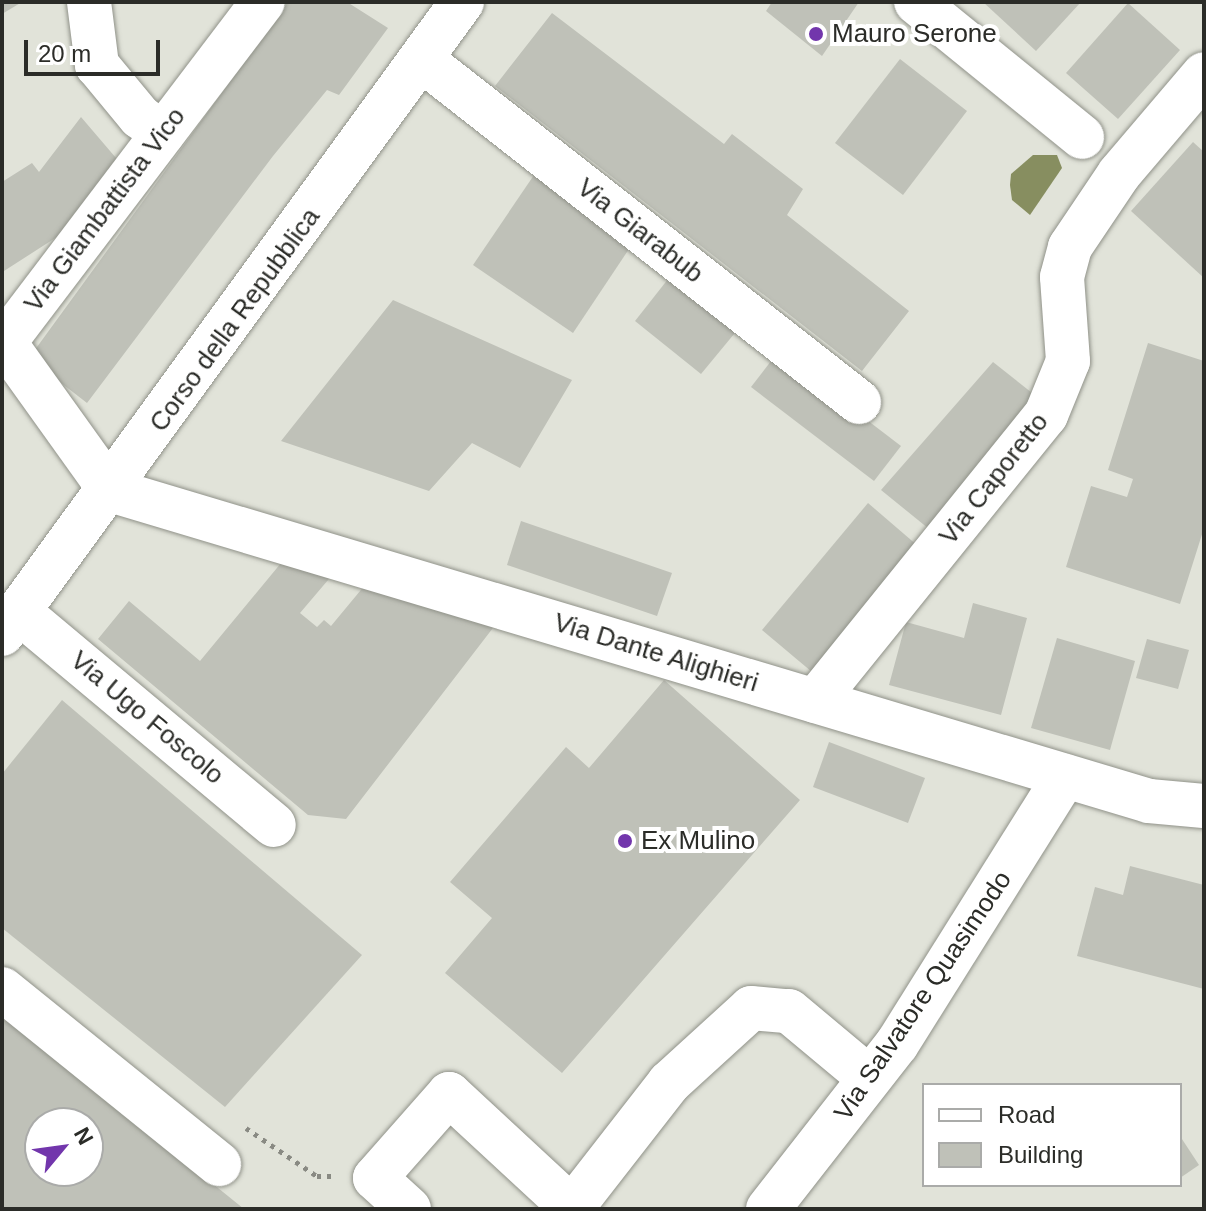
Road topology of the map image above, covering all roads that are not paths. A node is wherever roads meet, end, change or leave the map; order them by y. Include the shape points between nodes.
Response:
1 (89, 2) edge
2 (263, 2) edge
3 (462, 2) edge
4 (916, 2) edge
5 (422, 60) junction
6 (1204, 74) edge
7 (163, 133) junction
8 (1082, 137) dead end
9 (3, 341) edge
10 (859, 402) dead end
11 (110, 490) junction
12 (10, 623) edge
13 (815, 701) junction
14 (1065, 776) junction
15 (1204, 806) edge
16 (274, 825) dead end
17 (2, 989) edge
18 (869, 1078) junction
19 (219, 1164) dead end
20 (572, 1208) edge
21 (409, 1209) edge
22 (768, 1209) edge

1 - 7 street via 97,65 140,117
2 - 7 street, Via Giambattista Vico
3 - 5 street, Corso della Repubblica
4 - 8 street
5 - 10 street, Via Giarabub
5 - 11 street, Corso della Repubblica
6 - 13 street, Via Caporetto via 1119,174 1070,247 1062,277 1070,344 1055,400
7 - 9 street, Via Giambattista Vico
9 - 11 street
11 - 12 street, Corso della Repubblica
11 - 13 street, Via Dante Alighieri
12 - 16 street, Via Ugo Foscolo
13 - 14 street, Via Dante Alighieri
14 - 15 street, Via Dante Alighieri via 1149,801
14 - 18 street, Via Salvatore Quasimodo via 950,965
17 - 19 street
18 - 20 street via 789,1011 751,1008 669,1083
18 - 22 street, Via Salvatore Quasimodo
20 - 21 street via 449,1094 375,1178

